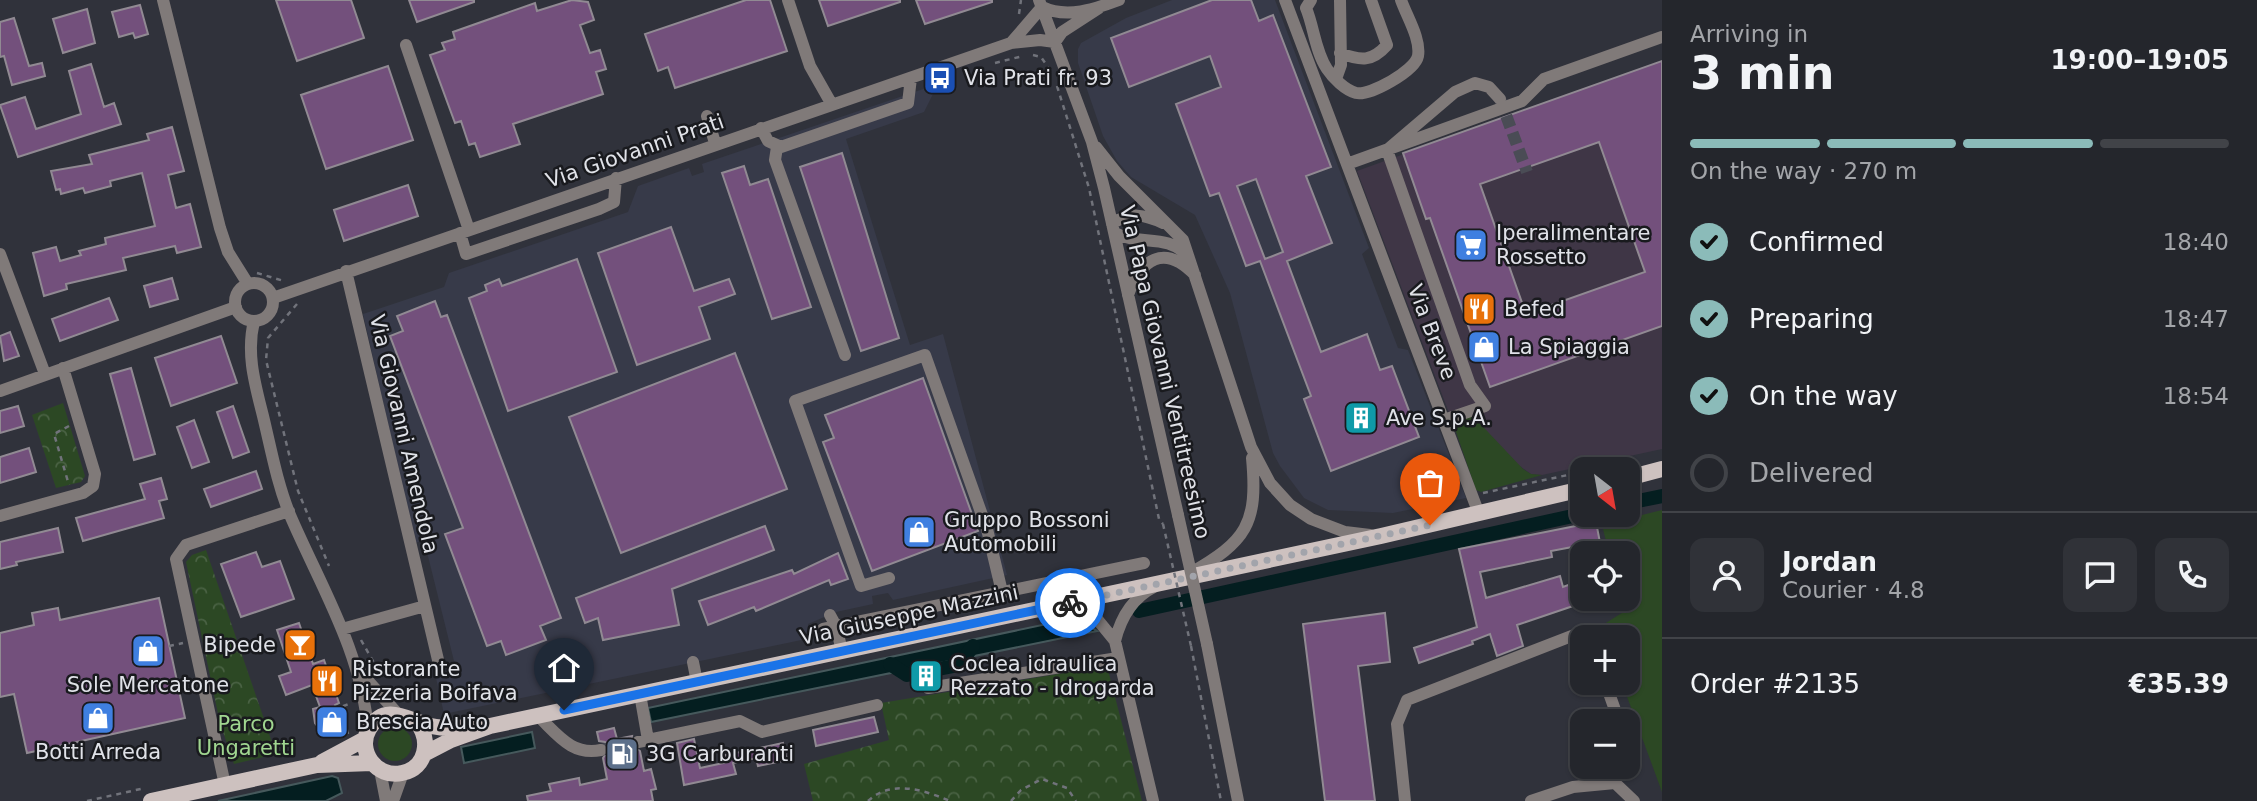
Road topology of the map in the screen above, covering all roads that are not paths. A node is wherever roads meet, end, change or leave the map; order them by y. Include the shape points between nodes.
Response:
1 (163, 0) edge
2 (788, 0) edge
3 (1119, 0) edge
4 (1285, 0) edge
5 (1311, 0) edge
6 (1340, 0) edge
7 (1371, 0) edge
8 (1401, 0) edge
9 (1041, 4) edge
10 (1100, 7) junction
11 (1662, 37) edge
12 (1055, 41) junction
13 (1011, 43) junction
14 (406, 45) dead end
15 (1340, 53) junction
16 (911, 78) junction
17 (1336, 79) junction
18 (1500, 99) tunnel mouth
19 (831, 103) junction
20 (707, 116) dead end
21 (761, 128) junction
22 (1092, 142) junction
23 (715, 144) junction
24 (776, 146) junction
25 (1387, 150) junction
26 (1347, 164) junction
27 (615, 178) junction
28 (1170, 226) junction
29 (1114, 229) junction
30 (464, 231) junction
31 (0, 254) edge
32 (1192, 261) junction
33 (346, 271) junction
34 (1198, 279) junction
35 (248, 284) junction
36 (1127, 296) junction
37 (273, 298) junction
38 (236, 307) junction
39 (254, 321) junction
40 (845, 355) dead end
41 (63, 368) junction
42 (45, 374) junction
43 (0, 391) edge
44 (1444, 419) junction
45 (1251, 447) junction
46 (1662, 470) edge
47 (1640, 475) edge
48 (1570, 492) edge
49 (289, 511) junction
50 (1479, 514) junction
51 (0, 516) edge
52 (1381, 536) junction
53 (1144, 563) dead end
54 (889, 578) dead end
55 (1181, 579) junction
56 (1161, 583) junction
57 (1002, 592) junction
58 (425, 606) junction
59 (1055, 606) junction
60 (904, 613) junction
61 (349, 628) junction
62 (909, 637) junction
63 (1570, 637) edge
64 (1115, 641) junction
65 (842, 651) junction
66 (1118, 658) junction
67 (693, 663) dead end
68 (439, 664) dead end
69 (358, 669) junction
70 (926, 679) dead end
71 (697, 682) junction
72 (640, 694) junction
73 (877, 705) dead end
74 (397, 713) junction
75 (538, 716) junction
76 (417, 722) junction
77 (490, 726) junction
78 (367, 735) junction
79 (601, 750) tunnel mouth
80 (424, 754) junction
81 (317, 765) junction
82 (376, 767) junction
83 (403, 773) junction
84 (1618, 779) edge
85 (1615, 783) junction
86 (225, 785) junction
87 (152, 801) edge
88 (386, 801) edge
89 (393, 801) edge
90 (1153, 801) edge
91 (1238, 801) edge
92 (1405, 801) edge
93 (1531, 801) edge
94 (1634, 801) edge

1 - 35 street via 220,228 228,252
2 - 19 street via 810,66
3 - 10 street
4 - 26 street, Via Breve
5 - 17 street via 1306,8 1315,37 1326,68
6 - 15 street
7 - 15 street via 1388,44 1361,61
8 - 17 street via 1418,46 1413,66 1376,89 1357,93
9 - 10 street via 1055,13 1068,14
9 - 12 street, Via Papa Giovanni Ventitreesimo
9 - 13 street, Via Giovanni Prati
10 - 12 street
11 - 25 street via 1544,79 1522,101
12 - 13 street, Via Giovanni Prati
12 - 22 street, Via Papa Giovanni Ventitreesimo
13 - 16 street, Via Giovanni Prati
14 - 30 street
15 - 17 street
16 - 19 street, Via Giovanni Prati
16 - 24 street via 908,103
18 - 25 street via 1489,87 1475,83 1455,92
19 - 21 street, Via Giovanni Prati
20 - 23 street
21 - 23 street, Via Giovanni Prati
21 - 24 street
22 - 28 street
22 - 29 street, Via Papa Giovanni Ventitreesimo
23 - 27 street, Via Giovanni Prati
24 - 40 street via 775,160
25 - 26 street
25 - 44 street via 1470,386 1485,406
26 - 44 street, Via Breve
27 - 30 street, Via Giovanni Prati
27 - 30 street via 614,202 599,209 466,254
28 - 29 street via 1138,215 1125,217
28 - 32 street via 1183,240
29 - 32 street via 1130,239 1170,243
29 - 36 street, Via Papa Giovanni Ventitreesimo
30 - 33 street, Via Giovanni Prati
31 - 42 street
32 - 34 street
33 - 37 street, Via Giovanni Prati
33 - 58 street, Via Giovanni Amendola
34 - 36 street via 1181,263 1158,258 1137,272
34 - 45 street
35 - 37 street via 264,285
35 - 38 street via 238,293
36 - 91 street, Via Papa Giovanni Ventitreesimo, bridge
37 - 39 street via 269,314
38 - 39 street via 243,317
38 - 41 street
39 - 49 street via 252,370
41 - 42 street
41 - 51 street via 95,474 93,486 83,494
42 - 43 street
44 - 50 street, Via Breve
45 - 52 street via 1270,483 1296,510 1345,532
45 - 55 street via 1255,496 1248,523 1223,552
46 - 47 main road
48 - 50 main road, Via Giuseppe Mazzini
49 - 61 street
49 - 86 street via 186,545 176,559
50 - 52 main road, Via Giuseppe Mazzini
52 - 55 main road, Via Giuseppe Mazzini
53 - 57 street
54 - 57 street via 861,586 795,401 925,355
55 - 56 main road, Via Giuseppe Mazzini
56 - 59 main road, Via Giuseppe Mazzini
56 - 64 street via 1130,606
57 - 60 street
58 - 61 street
58 - 68 street, Via Giovanni Amendola
59 - 62 main road, Via Giuseppe Mazzini
59 - 64 street via 1097,619
60 - 62 street
60 - 65 street via 830,624
61 - 69 street
62 - 65 main road, Via Giuseppe Mazzini
63 - 92 street via 1406,700 1397,724
64 - 66 street
65 - 71 main road, Via Giuseppe Mazzini
66 - 70 street via 928,688
66 - 90 street
67 - 71 street
69 - 74 street
69 - 78 street
71 - 72 main road, Via Giuseppe Mazzini
72 - 73 street via 643,741 740,721 762,732
72 - 75 main road, Via Giuseppe Mazzini
74 - 76 main road, Via Giuseppe Mazzini
74 - 78 main road via 382,716
75 - 77 main road, Via Giuseppe Mazzini
75 - 79 street via 575,749
76 - 77 main road, Via Giuseppe Mazzini via 449,728
76 - 80 main road via 425,737
77 - 80 main road, Via Giuseppe Mazzini
78 - 81 main road
78 - 82 main road via 366,752
80 - 83 main road, Via Giuseppe Mazzini
81 - 82 main road
81 - 86 main road
82 - 83 main road
82 - 88 street
83 - 89 street
84 - 85 street
85 - 93 street via 1573,787
85 - 94 street
86 - 87 main road

